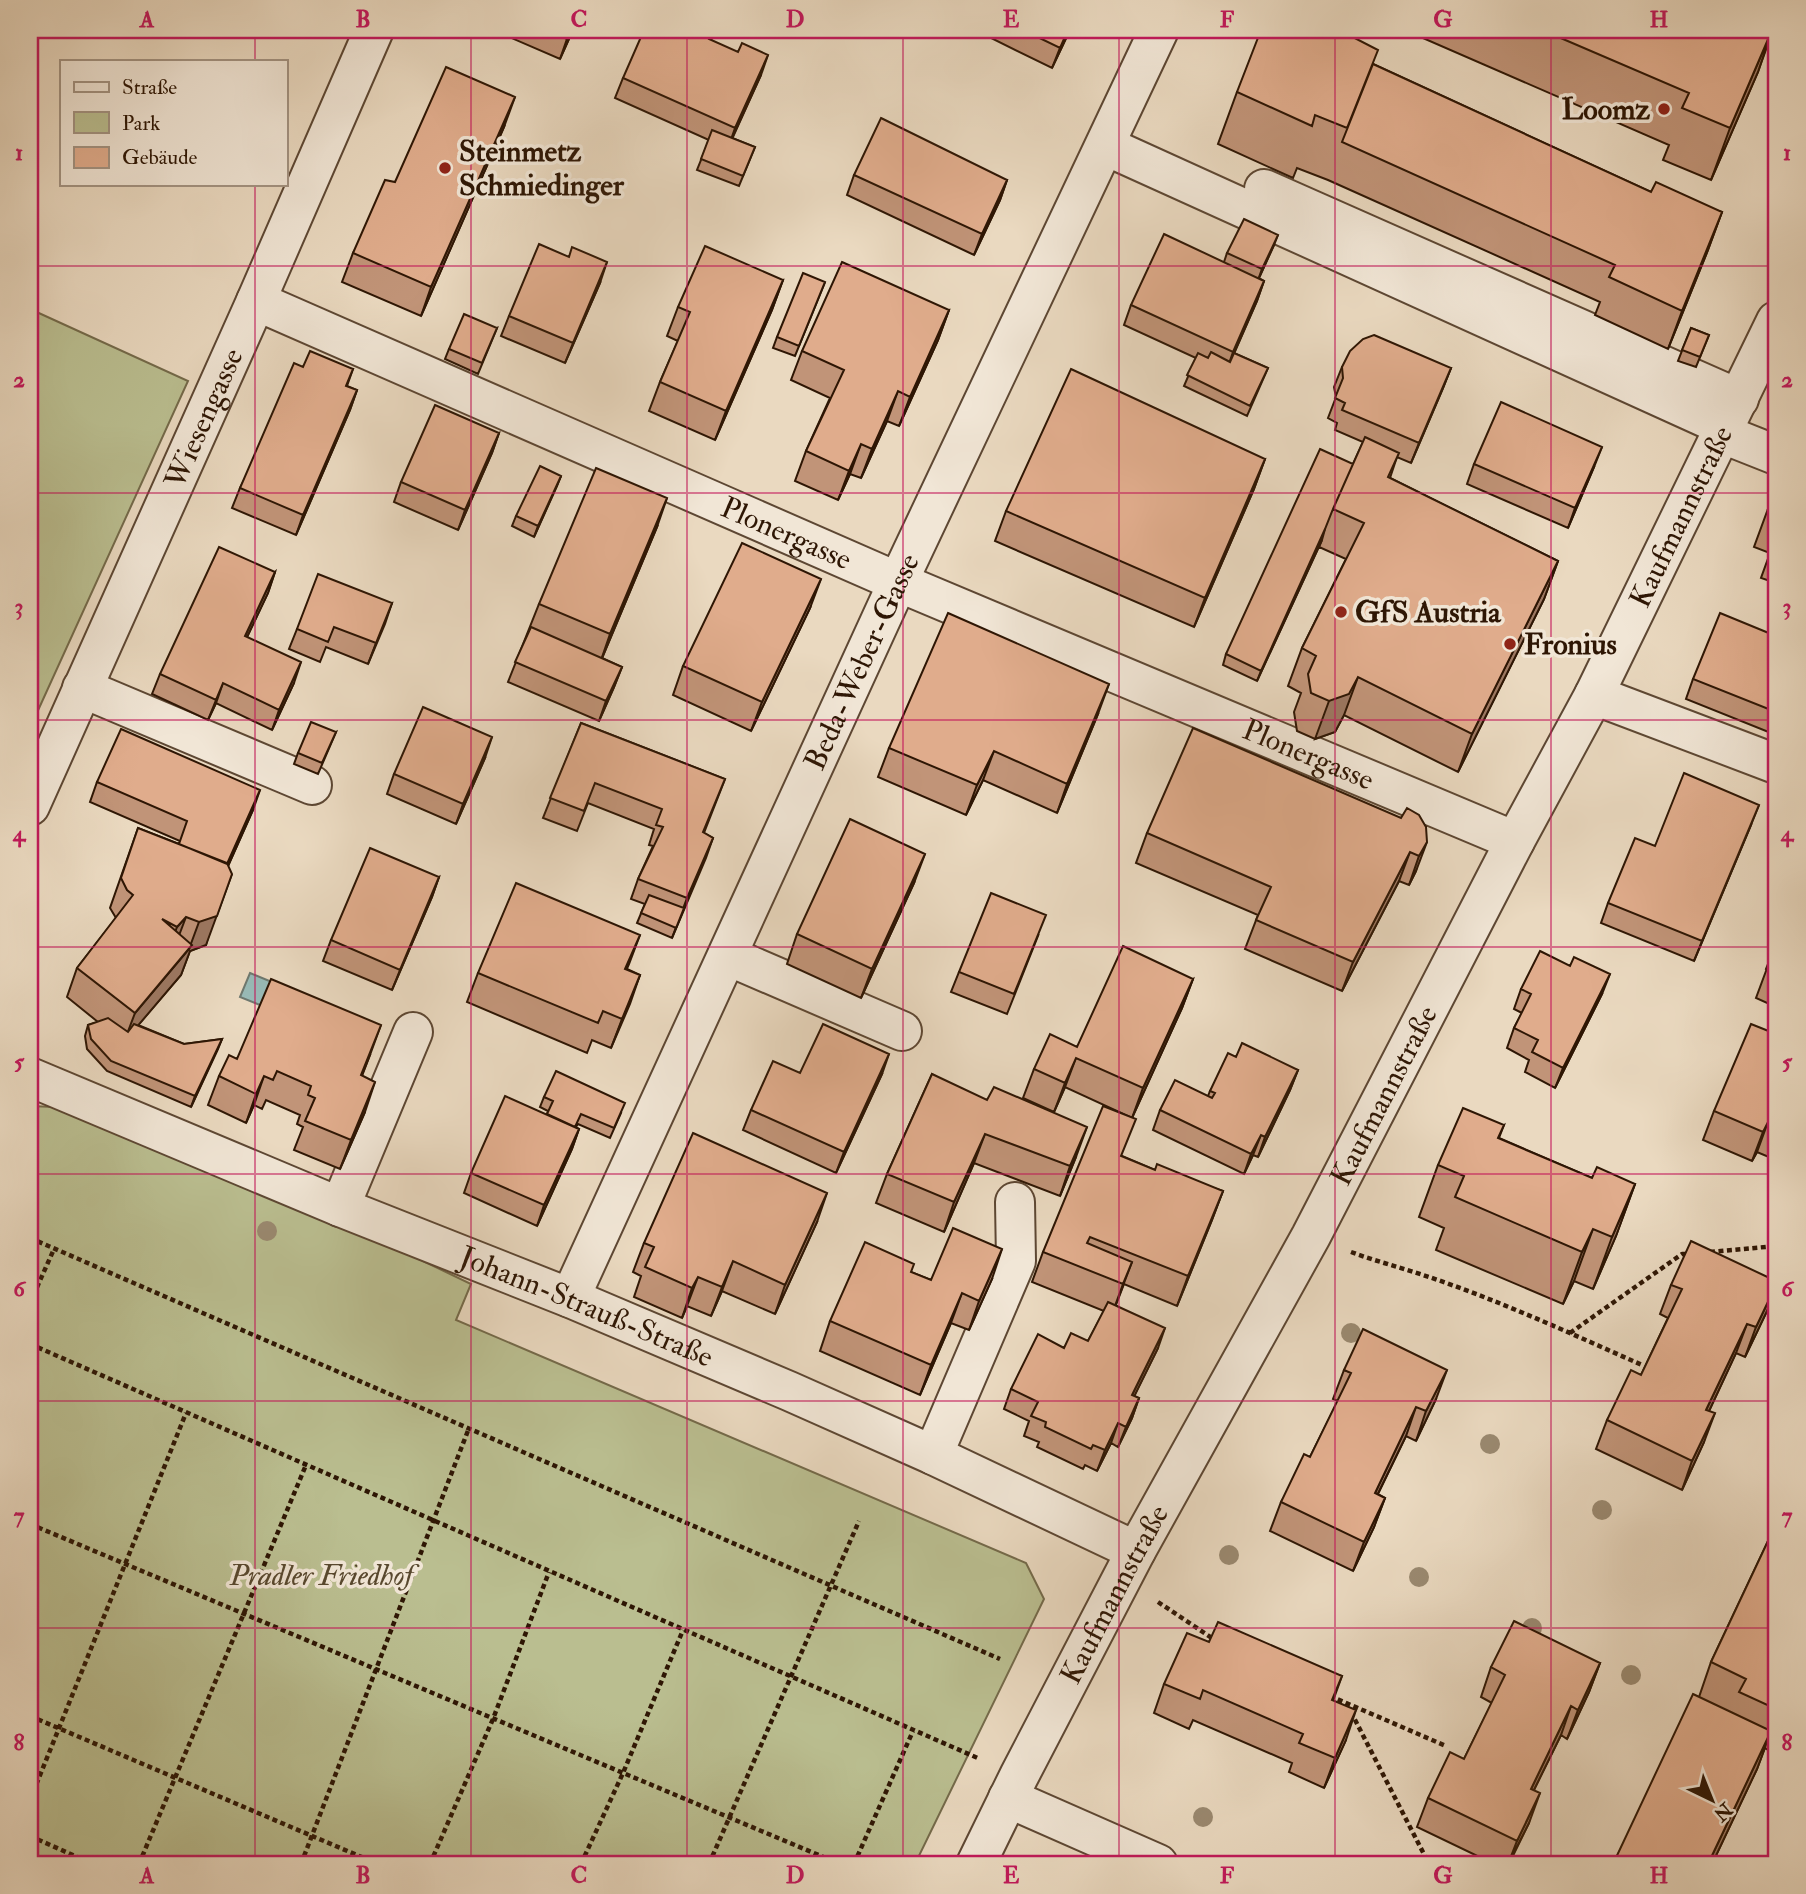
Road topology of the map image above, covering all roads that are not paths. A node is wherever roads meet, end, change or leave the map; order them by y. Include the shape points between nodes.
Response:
1 (374, 30) edge
2 (1159, 30) edge
3 (1111, 135) junction
4 (256, 301) junction
5 (1776, 321) edge
6 (1729, 420) junction
7 (1776, 455) edge
8 (898, 582) junction
9 (82, 688) junction
10 (1594, 695) junction
11 (1776, 764) edge
12 (312, 785) dead end
13 (30, 806) edge
14 (1515, 841) junction
15 (728, 956) junction
16 (902, 1031) dead end
17 (413, 1032) dead end
18 (30, 1077) edge
19 (1015, 1202) dead end
20 (340, 1207) junction
21 (570, 1298) junction
22 (933, 1455) junction
23 (1136, 1551) junction
24 (1013, 1787) junction
25 (976, 1864) edge
26 (1158, 1864) edge

1 - 4 street, Wiesengasse
2 - 3 street, Beda-Weber-Gasse
3 - 6 street
3 - 8 street, Beda-Weber-Gasse
4 - 8 street, Plonergasse
4 - 9 street, Wiesengasse
5 - 6 street, Kaufmannstraße
6 - 7 street
6 - 10 street, Kaufmannstraße
8 - 14 street, Plonergasse
8 - 15 street, Beda-Weber-Gasse
9 - 12 street
9 - 13 street, Wiesengasse
10 - 11 street
10 - 14 street, Kaufmannstraße
14 - 23 street, Kaufmannstraße via 1311,1236
15 - 16 street
15 - 21 street, Beda-Weber-Gasse
17 - 20 street
18 - 20 street, Johann-Strauß-Straße
19 - 22 street via 1016,1261
20 - 21 street, Johann-Strauß-Straße
21 - 22 street, Johann-Strauß-Straße via 724,1378
22 - 23 street, Johann-Strauß-Straße
23 - 24 street, Kaufmannstraße
24 - 25 street, Kaufmannstraße
24 - 26 street

